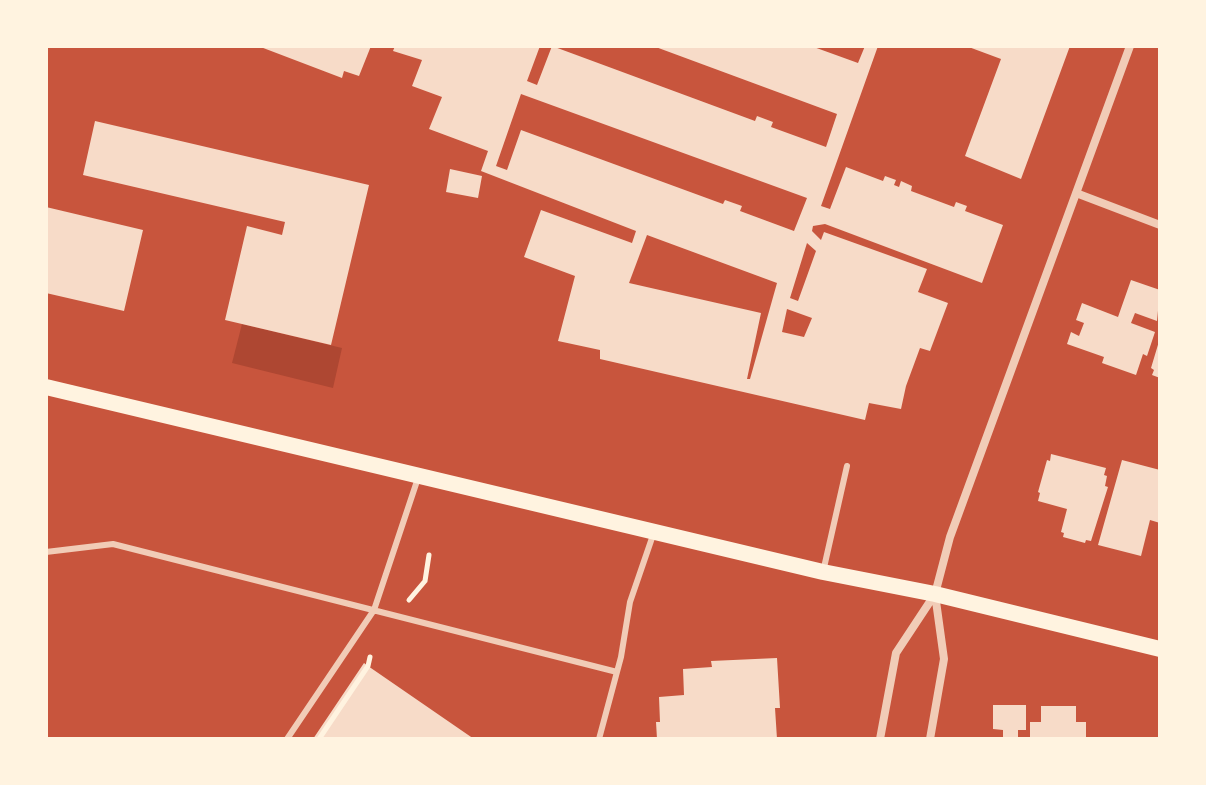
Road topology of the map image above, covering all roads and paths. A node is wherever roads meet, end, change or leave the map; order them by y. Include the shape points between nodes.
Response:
1 (1130, 46) edge
2 (1076, 193) junction
3 (1160, 225) edge
4 (46, 387) edge
5 (847, 466) dead end
6 (419, 474) junction
7 (654, 531) junction
8 (46, 552) edge
9 (429, 555) dead end
10 (823, 572) junction
11 (935, 594) junction
12 (409, 600) dead end
13 (374, 610) junction
14 (1160, 649) edge
15 (370, 657) dead end
16 (617, 672) junction
17 (287, 739) edge
18 (319, 739) edge
19 (599, 739) edge
20 (880, 739) edge
21 (930, 739) edge

1 - 2 street
2 - 3 street
2 - 11 street via 950,537
4 - 6 main road
5 - 10 lane
6 - 7 main road
6 - 13 lane
7 - 10 main road
7 - 16 lane via 630,602
8 - 13 lane via 113,544
9 - 12 path via 425,581
10 - 11 main road
11 - 14 main road
11 - 20 street via 896,653
11 - 21 street via 944,659
13 - 16 lane
13 - 17 lane
15 - 18 path
16 - 19 lane

